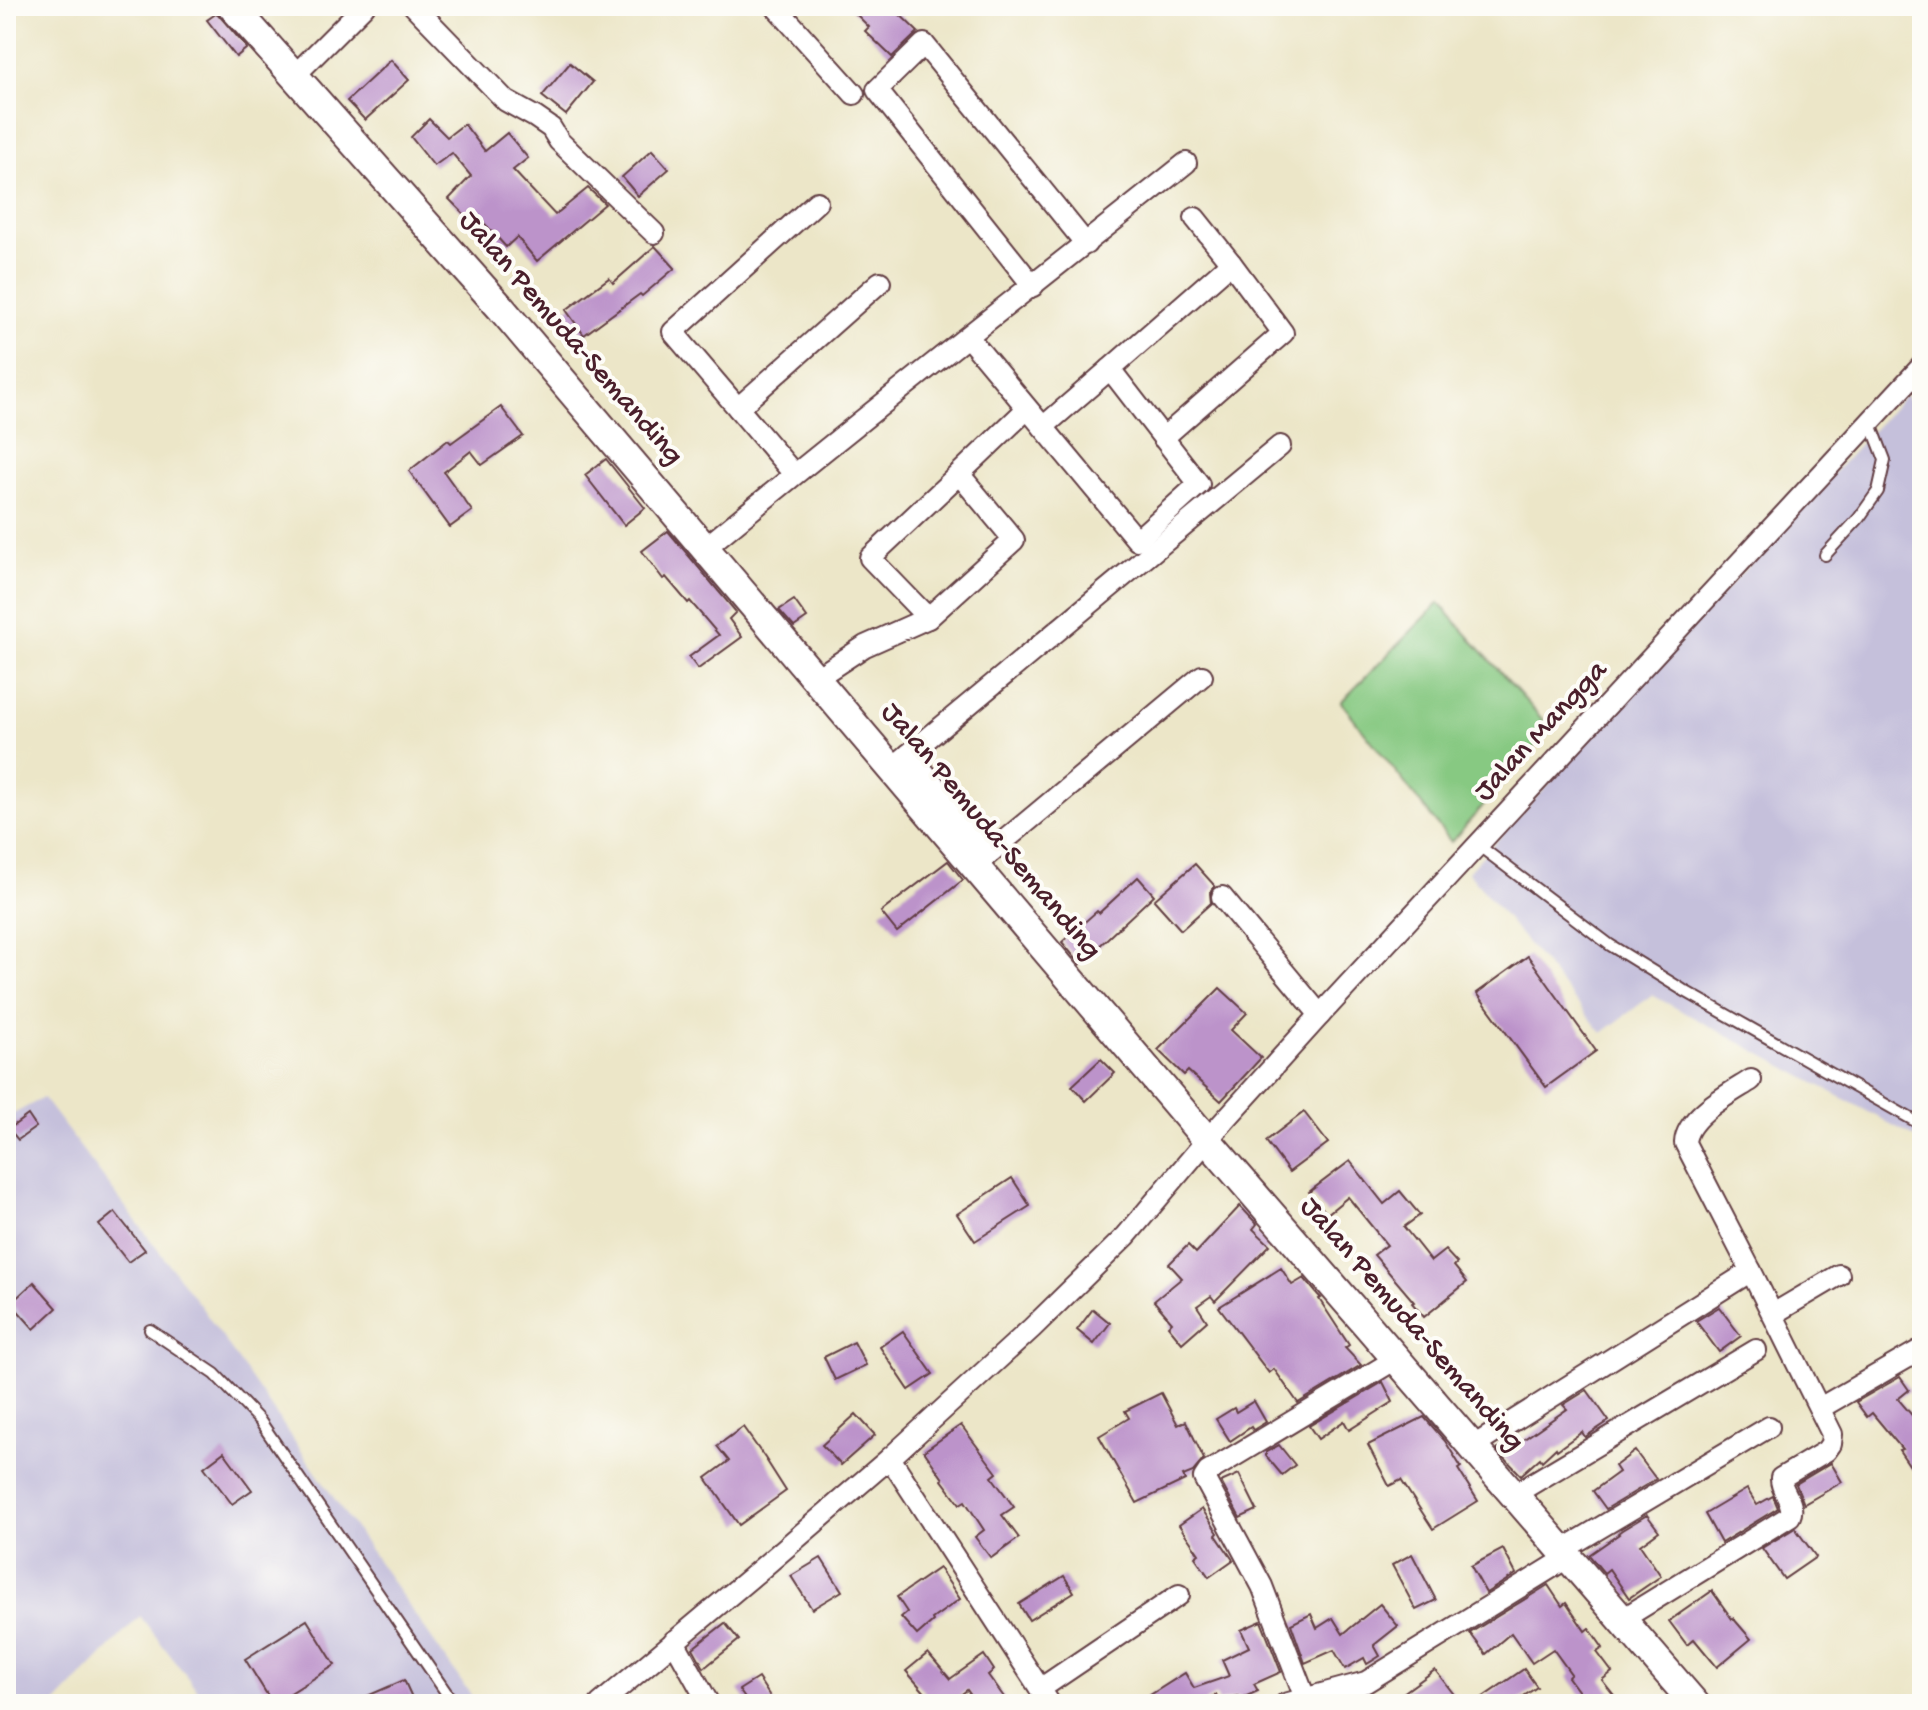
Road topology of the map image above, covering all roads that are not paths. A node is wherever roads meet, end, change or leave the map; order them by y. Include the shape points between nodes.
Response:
1 (232, 6) edge
2 (364, 6) edge
3 (414, 6) edge
4 (775, 6) edge
5 (294, 76) junction
6 (854, 94) dead end
7 (1186, 163) dead end
8 (817, 202) dead end
9 (1195, 218) dead end
10 (654, 233) dead end
11 (1086, 244) junction
12 (1231, 263) junction
13 (880, 282) dead end
14 (1033, 286) junction
15 (968, 337) junction
16 (1922, 366) edge
17 (1110, 369) junction
18 (738, 408) junction
19 (1027, 409) junction
20 (1870, 421) junction
21 (1043, 427) junction
22 (1163, 438) junction
23 (1280, 446) dead end
24 (794, 474) junction
25 (959, 474) junction
26 (705, 548) junction
27 (1825, 555) dead end
28 (928, 618) junction
29 (1202, 676) dead end
30 (815, 679) junction
31 (900, 761) junction
32 (1478, 845) junction
33 (982, 859) junction
34 (1222, 897) dead end
35 (1320, 1015) junction
36 (1751, 1080) dead end
37 (1922, 1125) edge
38 (1207, 1140) junction
39 (1751, 1271) junction
40 (1839, 1275) dead end
41 (1773, 1314) junction
42 (150, 1330) dead end
43 (1922, 1349) edge
44 (1756, 1350) dead end
45 (1396, 1359) junction
46 (1820, 1408) junction
47 (1769, 1427) dead end
48 (1472, 1447) junction
49 (890, 1458) junction
50 (1513, 1495) junction
51 (1564, 1554) junction
52 (1179, 1595) dead end
53 (1621, 1620) junction
54 (674, 1641) junction
55 (1042, 1698) edge
56 (1295, 1701) edge
57 (454, 1704) edge
58 (600, 1704) edge
59 (709, 1704) edge
60 (1695, 1704) edge

1 - 5 main road, Jalan Pemuda-Semanding
2 - 5 street
3 - 10 street via 506,101 551,128
4 - 6 street
5 - 26 main road, Jalan Pemuda-Semanding
7 - 11 street
8 - 18 street via 673,332
9 - 12 street
11 - 14 street
11 - 14 street via 924,44 877,90
12 - 17 street
12 - 22 street via 1283,333
13 - 18 street
14 - 15 street
15 - 19 street
15 - 24 street
16 - 20 street, Jalan Mangga
17 - 21 street
17 - 22 street
18 - 24 street
19 - 21 street
19 - 25 street
20 - 27 lane via 1885,460 1878,491
20 - 32 street, Jalan Mangga
21 - 22 street via 1137,540 1199,484
23 - 31 street
24 - 26 street
25 - 28 street via 1014,540
25 - 28 street via 870,558
26 - 30 main road, Jalan Pemuda-Semanding
28 - 30 street via 865,646
29 - 33 street
30 - 31 main road, Jalan Pemuda-Semanding
31 - 33 main road, Jalan Pemuda-Semanding
32 - 35 street, Jalan Mangga
32 - 37 lane via 1610,945
33 - 38 main road, Jalan Pemuda-Semanding
34 - 35 street
35 - 38 street, Jalan Mangga
36 - 39 street via 1699,1117 1684,1140
38 - 45 main road, Jalan Pemuda-Semanding
38 - 49 street, Jalan Mangga via 1126,1236
39 - 41 street
39 - 48 street
40 - 41 street
41 - 46 street
42 - 57 lane via 215,1374 260,1421
43 - 46 street
44 - 50 street
45 - 48 main road, Jalan Pemuda-Semanding
45 - 56 street via 1204,1478 1262,1586
46 - 53 street via 1831,1444 1781,1478 1792,1507 1790,1516
47 - 51 street
48 - 50 main road, Jalan Pemuda-Semanding
49 - 54 street, Jalan Mangga
49 - 55 street
50 - 51 main road, Jalan Pemuda-Semanding
51 - 53 main road, Jalan Pemuda-Semanding
51 - 56 street via 1366,1682
52 - 55 street
53 - 60 main road, Jalan Pemuda-Semanding
54 - 58 street, Jalan Mangga
54 - 59 street

